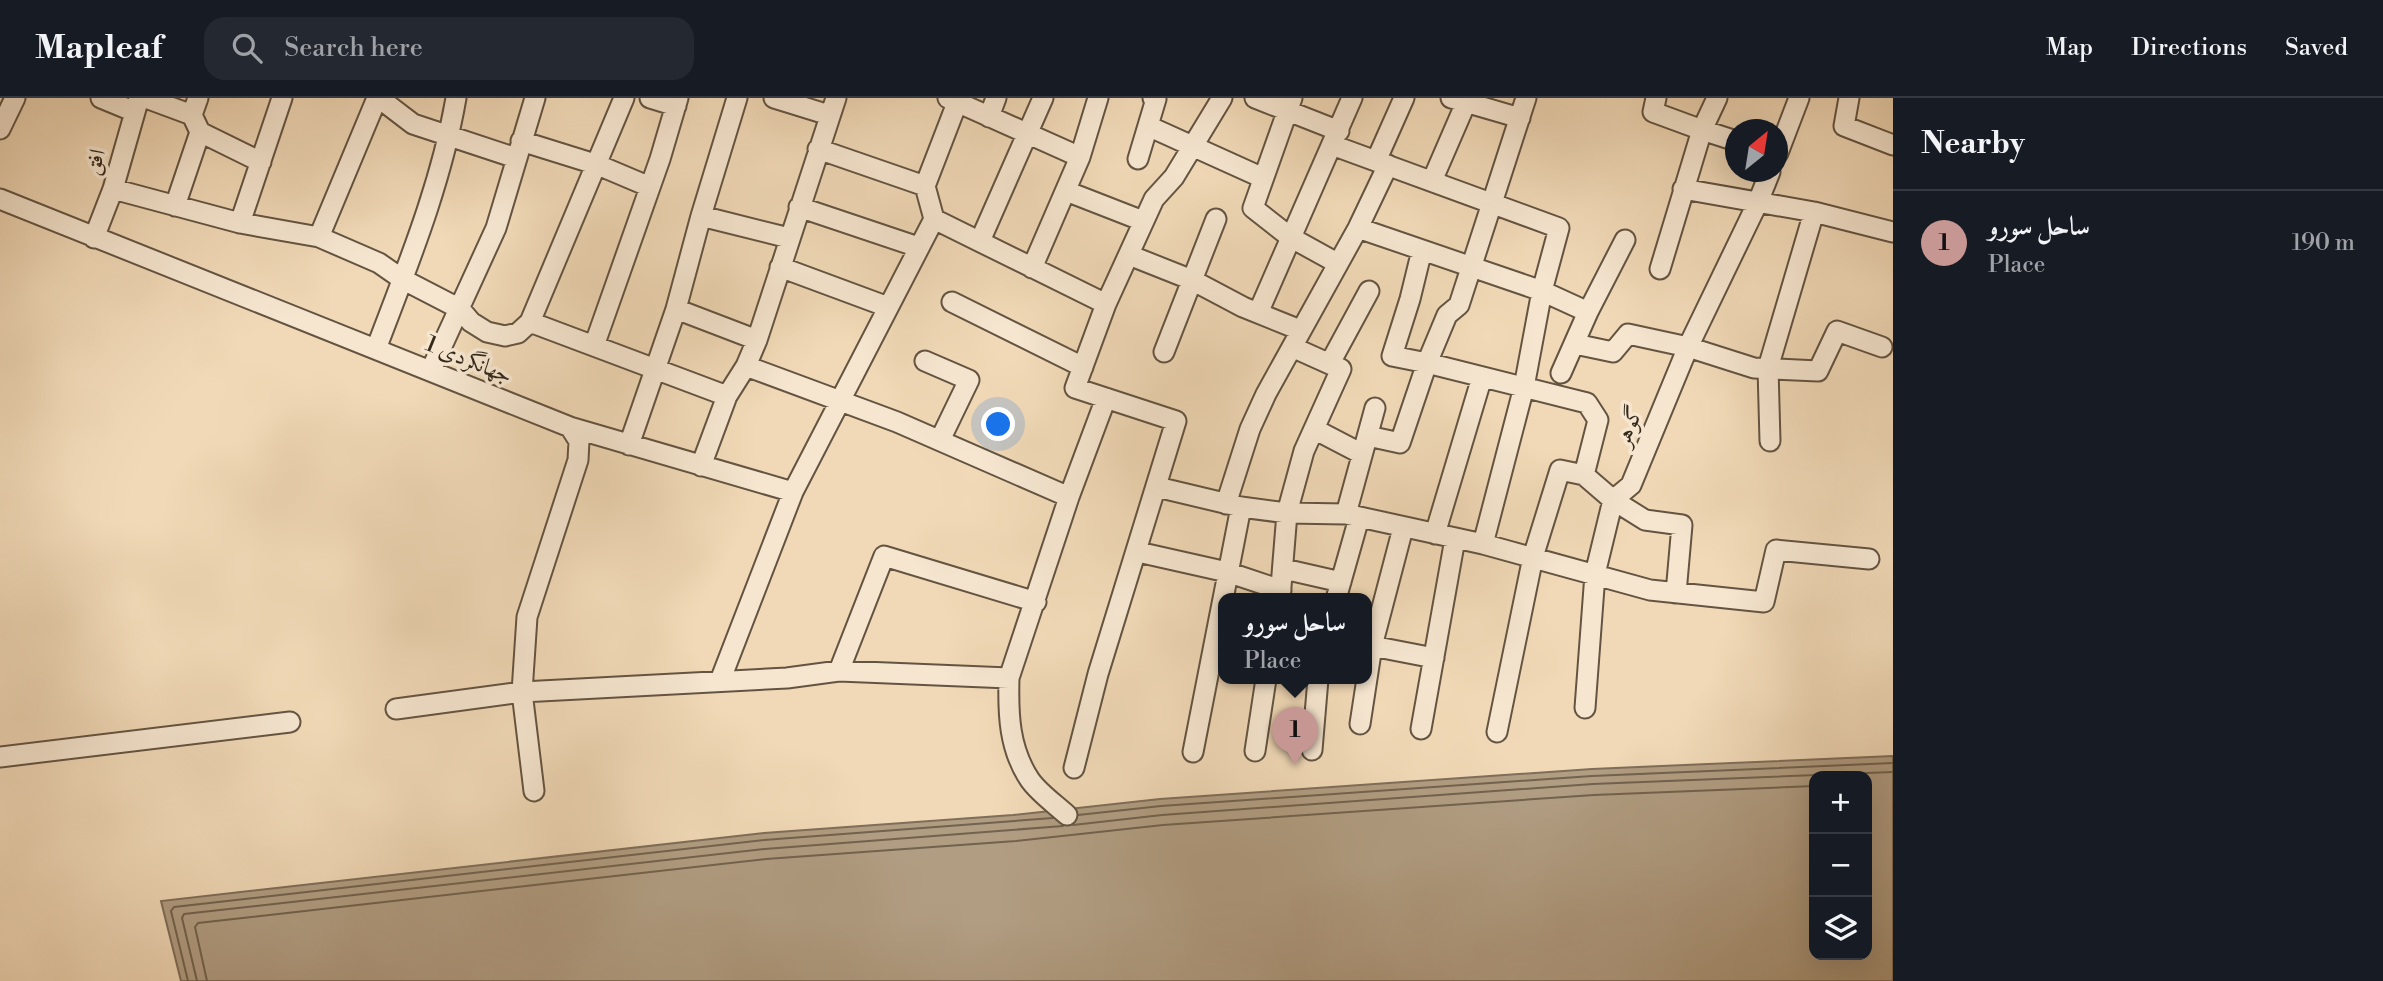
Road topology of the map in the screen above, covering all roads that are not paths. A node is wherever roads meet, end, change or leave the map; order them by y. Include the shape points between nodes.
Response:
1 (15, 98) edge
2 (102, 98) edge
3 (282, 98) edge
4 (378, 98) edge
5 (456, 98) edge
6 (535, 98) edge
7 (624, 98) edge
8 (650, 98) edge
9 (737, 98) edge
10 (774, 98) edge
11 (996, 98) edge
12 (1043, 98) edge
13 (1098, 98) edge
14 (1153, 98) edge
15 (1222, 98) edge
16 (1255, 98) edge
17 (1352, 98) edge
18 (1404, 98) edge
19 (1526, 98) edge
20 (1717, 98) edge
21 (1800, 98) edge
22 (1849, 98) edge
23 (1462, 99) edge
24 (953, 100) edge
25 (677, 102) edge
26 (140, 103) edge
27 (1289, 104) edge
28 (1654, 105) edge
29 (832, 106) edge
30 (197, 115) edge
31 (989, 117) junction
32 (1520, 118) junction
33 (1148, 126) junction
34 (1788, 127) edge
35 (0, 129) edge
36 (1702, 130) junction
37 (1027, 134) junction
38 (450, 136) junction
39 (1336, 138) junction
40 (1725, 138) edge
41 (1893, 145) edge
42 (1195, 146) junction
43 (519, 149) junction
44 (818, 149) junction
45 (1080, 157) junction
46 (1138, 159) dead end
47 (261, 162) junction
48 (1382, 163) junction
49 (598, 165) junction
50 (1264, 178) junction
51 (1432, 181) junction
52 (1766, 182) edge
53 (925, 186) junction
54 (650, 187) junction
55 (113, 189) junction
56 (1683, 189) junction
57 (1066, 191) junction
58 (0, 199) edge
59 (1758, 202) junction
60 (1492, 203) junction
61 (175, 206) junction
62 (799, 207) junction
63 (1814, 212) junction
64 (701, 216) junction
65 (934, 219) junction
66 (1216, 219) dead end
67 (1143, 221) junction
68 (240, 223) junction
69 (1358, 228) junction
70 (1893, 232) edge
71 (319, 237) junction
72 (1290, 237) junction
73 (94, 238) junction
74 (789, 238) junction
75 (1625, 240) dead end
76 (980, 241) junction
77 (918, 247) junction
78 (1422, 250) junction
79 (1129, 256) junction
80 (1337, 263) junction
81 (780, 267) junction
82 (1472, 267) junction
83 (1032, 268) junction
84 (1660, 269) dead end
85 (402, 279) junction
86 (1192, 280) junction
87 (1369, 291) dead end
88 (1542, 291) junction
89 (952, 302) dead end
90 (1106, 304) junction
91 (888, 307) junction
92 (460, 309) junction
93 (676, 309) junction
94 (1588, 312) junction
95 (1258, 313) junction
96 (530, 322) junction
97 (1296, 339) junction
98 (757, 340) junction
99 (1575, 344) junction
100 (594, 346) junction
101 (1688, 347) junction
102 (1882, 347) dead end
103 (376, 349) junction
104 (1164, 352) dead end
105 (925, 360) dead end
106 (1330, 363) junction
107 (1427, 363) junction
108 (746, 366) junction
109 (1083, 367) junction
110 (657, 368) junction
111 (1768, 368) junction
112 (431, 370) junction
113 (1561, 373) dead end
114 (1482, 377) junction
115 (1524, 387) junction
116 (727, 396) junction
117 (1106, 398) junction
118 (840, 400) junction
119 (1375, 408) dead end
120 (570, 427) junction
121 (1314, 429) junction
122 (940, 440) junction
123 (1770, 441) dead end
124 (1365, 445) junction
125 (629, 446) junction
126 (701, 466) junction
127 (1584, 475) junction
128 (1157, 487) junction
129 (793, 492) junction
130 (1069, 497) junction
131 (1613, 500) junction
132 (1233, 505) junction
133 (1287, 513) junction
134 (1353, 516) junction
135 (1403, 528) junction
136 (1434, 534) junction
137 (1455, 539) junction
138 (1483, 544) junction
139 (1138, 551) junction
140 (1533, 557) junction
141 (1869, 559) dead end
142 (1284, 569) junction
143 (1227, 572) junction
144 (1595, 574) junction
145 (1338, 590) edge
146 (1223, 593) edge
147 (1278, 593) edge
148 (1280, 593) edge
149 (1676, 593) junction
150 (1036, 602) junction
151 (1218, 620) edge
152 (1372, 636) edge
153 (1372, 647) edge
154 (1434, 658) junction
155 (839, 671) junction
156 (1009, 678) junction
157 (720, 681) junction
158 (1265, 684) edge
159 (1318, 684) edge
160 (1365, 684) edge
161 (522, 692) junction
162 (1584, 708) dead end
163 (396, 709) dead end
164 (289, 722) dead end
165 (1360, 724) dead end
166 (1421, 729) dead end
167 (1497, 732) dead end
168 (1311, 750) dead end
169 (1255, 751) dead end
170 (1193, 752) dead end
171 (0, 757) edge
172 (1073, 768) dead end
173 (534, 792) dead end
174 (1066, 815) dead end

1 - 35 street
2 - 26 street
3 - 47 street
4 - 38 street via 413,124
4 - 71 street
5 - 38 street
6 - 43 street
7 - 49 street
8 - 25 street
9 - 64 street
10 - 29 street
11 - 31 street
12 - 37 street
13 - 45 street
14 - 33 street
15 - 42 street
16 - 27 street
17 - 39 street
18 - 48 street
19 - 32 street
20 - 36 street
21 - 34 street
22 - 41 street via 1844,126
23 - 32 street
23 - 51 street
24 - 31 street
24 - 53 street
25 - 54 street
26 - 30 street
26 - 55 street, افق
27 - 39 street
27 - 50 street
28 - 36 street
29 - 44 street
30 - 47 street
30 - 61 street
31 - 37 street
32 - 60 street
33 - 42 street
33 - 46 street
36 - 40 street
36 - 56 street
37 - 45 street
37 - 76 street
38 - 43 street
38 - 85 street
39 - 48 street
39 - 72 street
42 - 50 street
42 - 67 street
43 - 49 street
43 - 92 street via 496,228
44 - 53 street
44 - 62 street
45 - 57 street
47 - 68 street
48 - 51 street
48 - 69 street
49 - 54 street
49 - 96 street
50 - 72 street via 1253,208
51 - 60 street
52 - 59 street, گوهر
53 - 65 street
54 - 100 street
55 - 61 street
55 - 73 street, افق
56 - 59 street
56 - 84 street
57 - 67 street
57 - 83 street
58 - 73 street, جهانگردی 1
59 - 63 street
59 - 101 street, گوهر
60 - 82 street
60 - 88 street via 1559,228
61 - 68 street
62 - 74 street
62 - 77 street
63 - 70 street
63 - 111 street
64 - 74 street
64 - 93 street
65 - 76 street
65 - 77 street
66 - 86 street
67 - 79 street
68 - 71 street
69 - 78 street
69 - 80 street
71 - 85 street via 379,262
72 - 80 street
72 - 95 street
73 - 103 street, جهانگردی 1
74 - 81 street
75 - 94 street
76 - 83 street
77 - 91 street
78 - 82 street
78 - 107 street via 1392,356
79 - 86 street
79 - 90 street
80 - 97 street
81 - 91 street
81 - 98 street
82 - 88 street
82 - 107 street via 1459,305 1447,315
83 - 90 street
85 - 92 street
85 - 103 street
86 - 95 street
86 - 104 street
87 - 106 street
88 - 94 street
88 - 115 street
89 - 109 street
90 - 109 street
91 - 118 street
92 - 96 street via 471,323 505,336 519,333
92 - 112 street
93 - 98 street
93 - 110 street
94 - 99 street
95 - 97 street
96 - 100 street
97 - 106 street
97 - 132 street via 1250,429
98 - 108 street
99 - 101 street via 1613,352 1628,334
99 - 113 street
100 - 110 street
101 - 111 street via 1754,368
101 - 131 street, گوهر via 1631,485
102 - 111 street via 1837,331 1818,371
103 - 112 street, جهانگردی 1
105 - 122 street via 970,380
106 - 121 street via 1341,369
107 - 114 street
107 - 124 street via 1400,443
108 - 116 street
108 - 118 street
109 - 117 street via 1075,388
110 - 116 street
110 - 125 street
111 - 123 street
112 - 120 street, جهانگردی 1
114 - 115 street
114 - 136 street
115 - 127 street via 1587,403 1598,420
115 - 138 street
116 - 126 street
117 - 128 street via 1176,421
117 - 130 street
118 - 122 street
118 - 129 street
119 - 124 street
120 - 125 street, جهانگردی 1
120 - 161 street via 579,441 578,460 527,617
121 - 124 street
121 - 133 street
122 - 130 street
124 - 134 street
125 - 126 street, جهانگردی 1
126 - 129 street, جهانگردی 1
127 - 131 street
127 - 140 street via 1560,470
128 - 132 street
128 - 139 street
129 - 157 street
130 - 150 street
131 - 144 street, گوهر
131 - 149 street via 1645,520 1682,525
132 - 133 street
132 - 143 street
133 - 134 street
133 - 142 street
134 - 135 street
134 - 145 street
135 - 136 street
135 - 152 street
136 - 137 street
137 - 138 street
137 - 154 street
138 - 140 street
139 - 143 street
139 - 172 street
140 - 144 street
140 - 167 street
141 - 149 street via 1776,550 1764,602
142 - 145 street
142 - 148 street
143 - 146 street
143 - 147 street
144 - 149 street
144 - 162 street, گوهر
150 - 155 street via 884,556
150 - 156 street
151 - 170 street
153 - 154 street
154 - 166 street
155 - 156 street
155 - 157 street
156 - 174 street via 1013,746 1031,782
157 - 161 street
158 - 169 street
159 - 168 street
160 - 165 street
161 - 163 street
161 - 173 street
164 - 171 street

